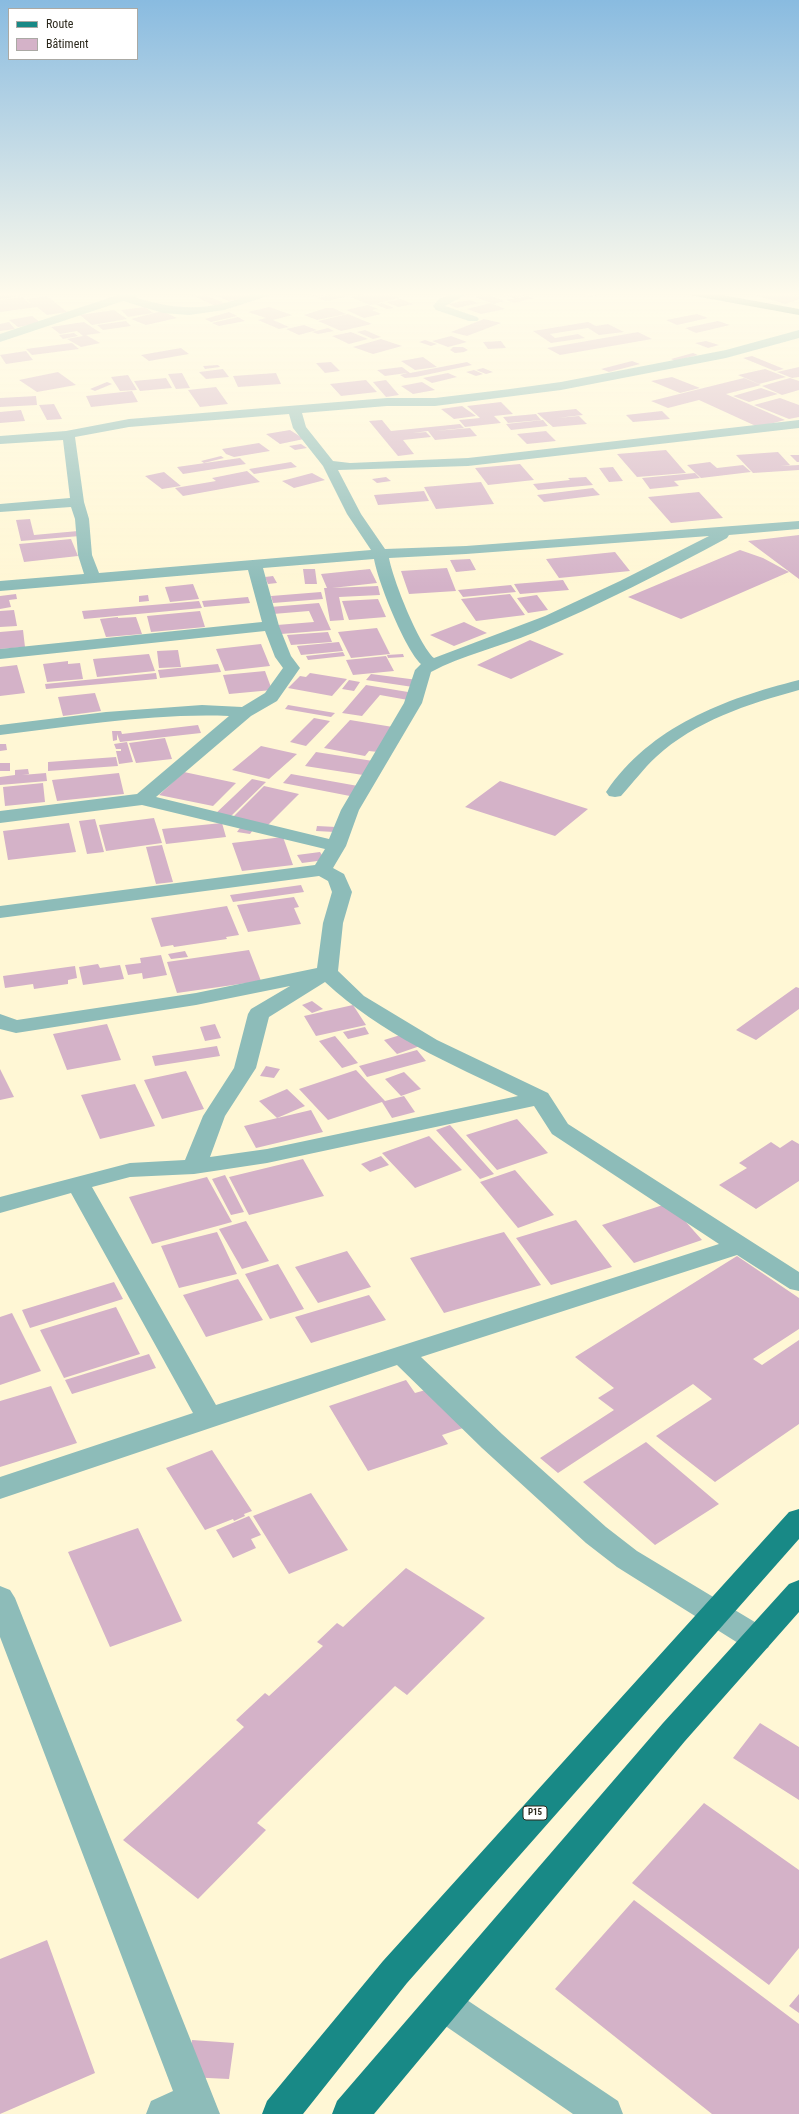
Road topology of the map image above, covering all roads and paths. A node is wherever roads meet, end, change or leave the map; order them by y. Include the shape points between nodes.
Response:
1 (524, 391) edge
2 (295, 411) junction
3 (799, 424) edge
4 (66, 435) junction
5 (0, 440) edge
6 (329, 465) junction
7 (77, 502) junction
8 (0, 508) edge
9 (799, 525) edge
10 (729, 531) junction
11 (381, 554) junction
12 (254, 565) junction
13 (92, 578) junction
14 (0, 586) edge
15 (271, 626) junction
16 (0, 654) edge
17 (432, 665) junction
18 (799, 685) edge
19 (245, 712) junction
20 (0, 730) edge
21 (615, 792) dead end
22 (142, 800) junction
23 (0, 817) edge
24 (336, 846) junction
25 (322, 870) junction
26 (0, 912) edge
27 (327, 972) junction
28 (0, 1020) edge
29 (540, 1098) junction
30 (194, 1167) junction
31 (78, 1183) junction
32 (0, 1205) edge
33 (739, 1246) junction
34 (799, 1283) edge
35 (402, 1354) junction
36 (209, 1417) junction
37 (0, 1488) edge
38 (799, 1520) edge
39 (799, 1592) edge
40 (0, 1598) edge
41 (715, 1612) junction
42 (757, 1639) junction
43 (442, 2004) junction
44 (187, 2109) edge
45 (280, 2114) edge
46 (350, 2114) edge
47 (605, 2114) edge

1 - 2 street via 435,402 394,402
2 - 4 street via 129,423
2 - 6 street via 300,428
3 - 6 street via 468,462 350,467
4 - 5 street
4 - 7 street via 72,450
6 - 11 street via 354,514
7 - 8 street
7 - 13 street via 82,519 85,555
9 - 10 street
10 - 11 street
10 - 17 street via 588,603 524,631
11 - 12 street
11 - 17 street via 383,566 404,620 422,656
12 - 13 street
12 - 15 street
13 - 14 street
15 - 16 street
15 - 19 street via 283,657 292,668 271,697
17 - 24 street via 423,670 413,703 350,810
18 - 21 street via 723,708 680,730 650,754
19 - 20 street via 202,710 106,717
19 - 22 street
22 - 23 street
22 - 24 street
24 - 25 street
25 - 26 street
25 - 27 street via 337,878 342,892 333,923
27 - 28 street via 196,999 16,1027
27 - 29 street via 357,1000 430,1045
27 - 30 street via 259,1014 245,1068 214,1116
29 - 30 street via 312,1147
29 - 33 street via 560,1129
30 - 31 street via 130,1170
31 - 32 street
31 - 36 street
33 - 34 street
33 - 35 street
35 - 36 street
35 - 41 street via 492,1441 596,1535 627,1559
36 - 37 street
38 - 41 main road, P15
39 - 42 main road
40 - 44 street
41 - 42 street
41 - 45 main road, P15 via 396,1972
42 - 43 main road
43 - 46 main road
43 - 47 street

